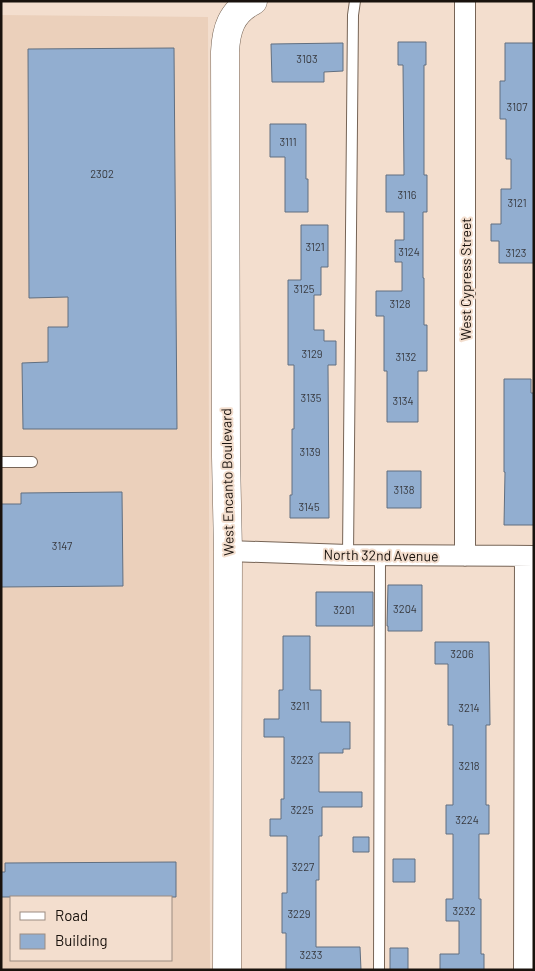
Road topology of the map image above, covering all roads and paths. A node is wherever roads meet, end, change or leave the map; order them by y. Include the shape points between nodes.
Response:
1 (355, 1) edge
2 (465, 1) edge
3 (251, 2) edge
4 (1, 462) edge
5 (32, 462) dead end
6 (228, 551) junction
7 (348, 555) junction
8 (380, 555) junction
9 (465, 556) junction
10 (529, 556) edge
11 (227, 970) edge
12 (379, 970) edge
13 (524, 970) edge

1 - 7 lane
2 - 9 street, West Cypress Street
3 - 6 street, West Encanto Boulevard via 229,26 225,52
4 - 5 lane
6 - 7 street, North 32nd Avenue
6 - 11 street, West Encanto Boulevard
7 - 8 street, North 32nd Avenue
8 - 9 street, North 32nd Avenue
8 - 12 lane
9 - 10 street, North 32nd Avenue
10 - 13 street

